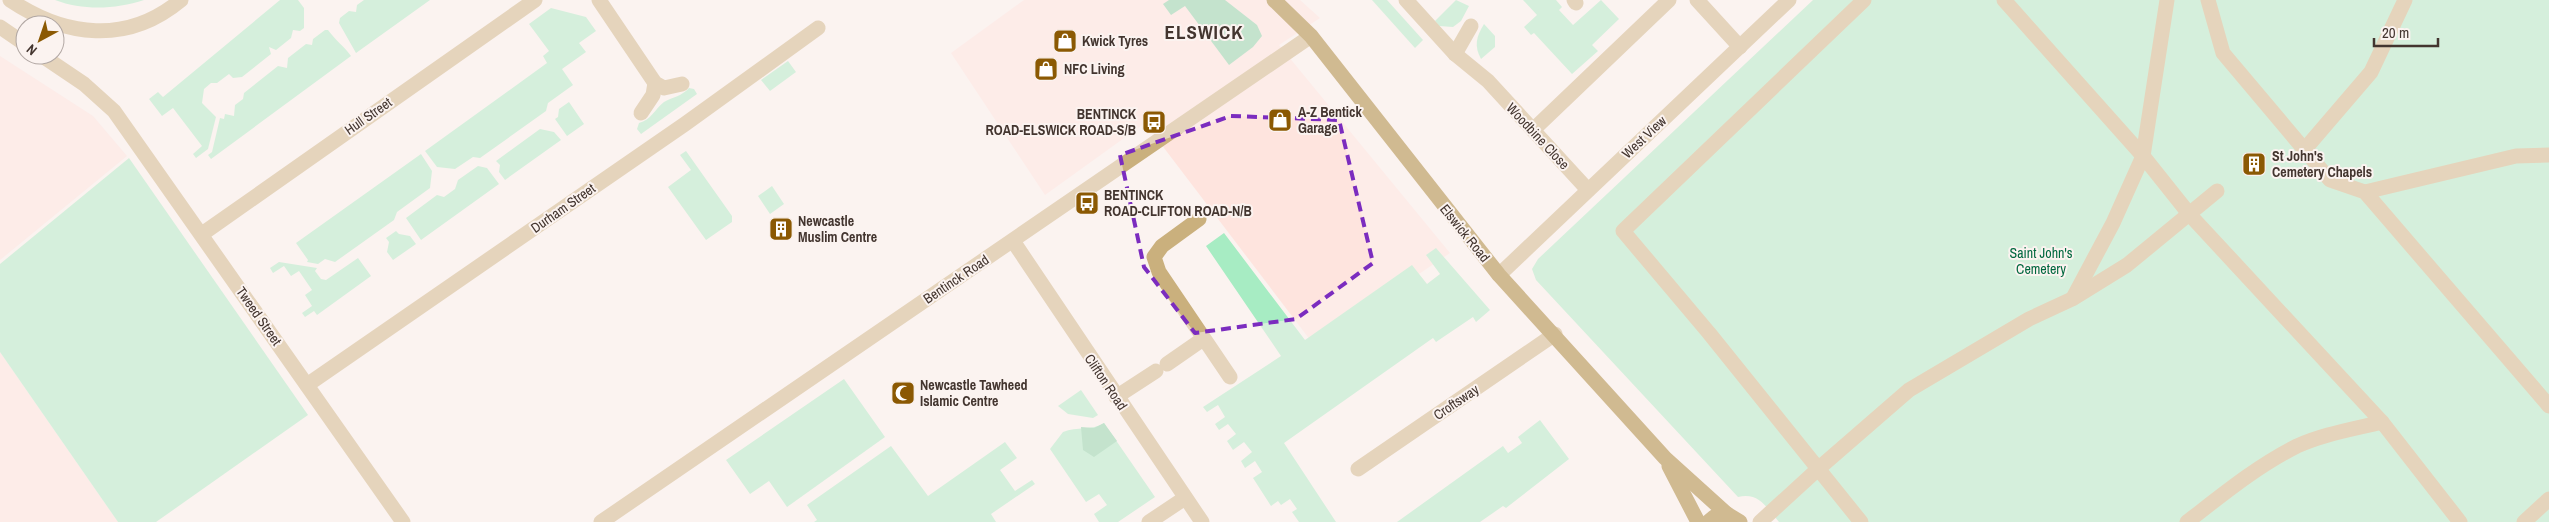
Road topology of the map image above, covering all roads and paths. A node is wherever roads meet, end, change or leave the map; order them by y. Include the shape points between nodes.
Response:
1 (10, 0) edge
2 (181, 0) edge
3 (536, 0) edge
4 (599, 0) edge
5 (1274, 0) edge
6 (1406, 0) edge
7 (1669, 0) edge
8 (1697, 0) edge
9 (1789, 0) edge
10 (1864, 0) edge
11 (2004, 0) edge
12 (2167, 0) edge
13 (2208, 0) edge
14 (2405, 0) edge
15 (1471, 26) dead end
16 (0, 27) edge
17 (818, 28) dead end
18 (1311, 36) junction
19 (15, 37) edge
20 (1740, 47) junction
21 (1455, 54) junction
22 (56, 65) edge
23 (655, 83) junction
24 (682, 84) dead end
25 (641, 113) dead end
26 (1533, 130) junction
27 (2305, 149) junction
28 (2549, 155) edge
29 (2143, 156) junction
30 (1588, 190) junction
31 (2217, 192) dead end
32 (2365, 192) junction
33 (2190, 215) junction
34 (1199, 219) dead end
35 (202, 234) junction
36 (1013, 241) junction
37 (1499, 275) junction
38 (2072, 299) junction
39 (1555, 334) junction
40 (1204, 340) junction
41 (1230, 377) dead end
42 (307, 385) junction
43 (1116, 397) junction
44 (2549, 406) edge
45 (2382, 422) junction
46 (1665, 458) junction
47 (1818, 468) junction
48 (1358, 470) dead end
49 (1185, 498) junction
50 (2549, 499) edge
51 (1727, 514) junction
52 (403, 522) edge
53 (601, 522) edge
54 (1149, 522) edge
55 (1202, 522) edge
56 (1698, 522) edge
57 (1708, 522) edge
58 (1740, 522) edge
59 (1760, 522) edge
60 (1861, 522) edge
61 (2187, 522) edge
62 (2460, 522) edge
63 (2524, 522) edge

1 - 2 street via 64,28 100,32 129,27 158,15
3 - 35 street, Hull Street
4 - 23 street
5 - 18 main road, Elswick Road
6 - 21 street, Woodbine Close
7 - 26 street
8 - 20 street
9 - 20 street, West View
10 - 47 street via 1623,231
11 - 29 street
12 - 29 street
13 - 27 street via 2223,53
14 - 27 street via 2372,72
15 - 21 street
16 - 19 street
17 - 42 street, Durham Street via 685,124
18 - 36 street, Bentinck Road
18 - 37 main road, Elswick Road
20 - 30 street, West View
21 - 26 street, Woodbine Close via 1488,81
22 - 35 street, Tweed Street via 84,84 114,111
23 - 24 street via 664,88
23 - 25 street via 654,95
26 - 30 street, Woodbine Close
27 - 32 street via 2330,180
28 - 32 street via 2516,156
29 - 33 street
29 - 38 street via 2113,223
30 - 37 street, West View
31 - 33 street
32 - 44 street
33 - 38 street via 2128,265
33 - 45 street
34 - 40 street via 1162,246 1154,257 1159,272
35 - 42 street, Tweed Street
36 - 43 street, Clifton Road
36 - 53 street, Bentinck Road
37 - 39 main road, Elswick Road
38 - 47 street via 2029,319 1909,390
39 - 46 main road, Elswick Road
39 - 48 street, Croftsway
40 - 41 street
40 - 43 street
42 - 52 street, Tweed Street
43 - 49 street, Clifton Road
45 - 61 street via 2298,446 2247,476
45 - 62 street
46 - 51 main road, Elswick Road
46 - 56 main road, Elswick Road
47 - 59 street
47 - 60 street
49 - 54 street
49 - 55 street, Clifton Road
50 - 63 street
51 - 57 main road
51 - 58 main road, Elswick Road

